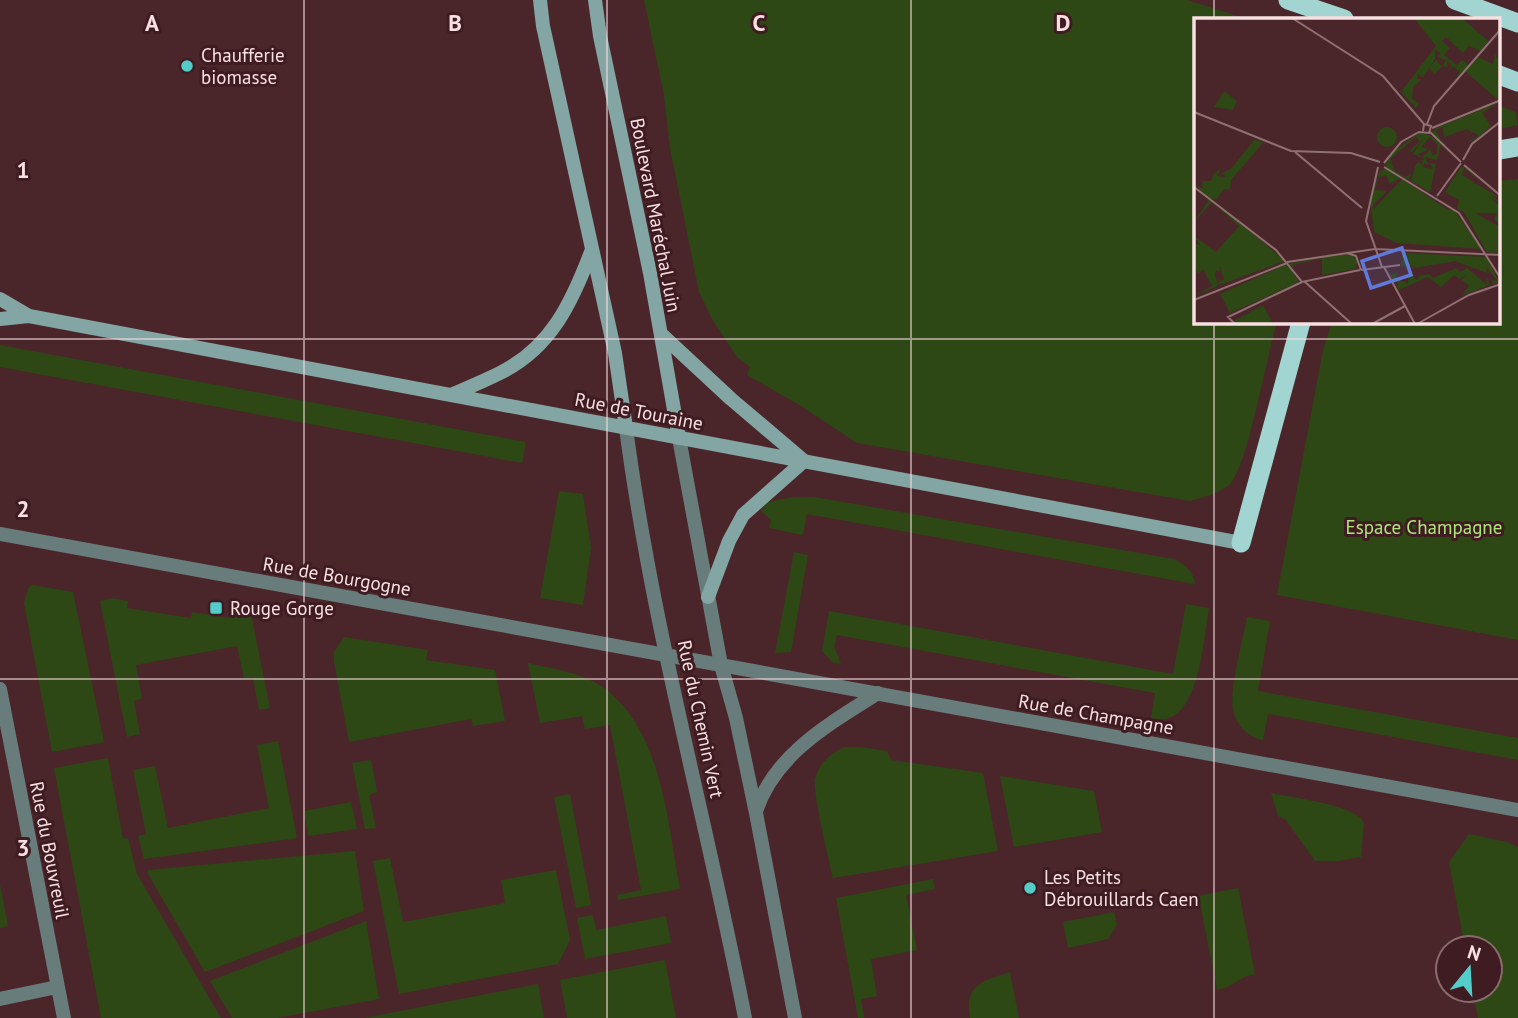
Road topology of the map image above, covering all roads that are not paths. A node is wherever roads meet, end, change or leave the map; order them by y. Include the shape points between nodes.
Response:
1 (540, 0) edge
2 (595, 0) edge
3 (1288, 0) edge
4 (1455, 0) edge
5 (1341, 18) edge
6 (1518, 23) edge
7 (1500, 75) edge
8 (1518, 82) edge
9 (1518, 147) edge
10 (1500, 150) edge
11 (592, 251) junction
12 (0, 299) edge
13 (29, 316) junction
14 (0, 319) edge
15 (1300, 324) edge
16 (661, 334) junction
17 (451, 396) junction
18 (626, 428) junction
19 (679, 438) junction
20 (804, 461) junction
21 (0, 534) edge
22 (1241, 542) joint
23 (708, 597) junction
24 (667, 656) junction
25 (721, 666) junction
26 (0, 689) edge
27 (878, 694) junction
28 (1518, 810) edge
29 (756, 813) junction
30 (57, 988) junction
31 (0, 999) edge
32 (64, 1018) edge
33 (745, 1018) edge
34 (795, 1018) edge

1 - 11 main road
2 - 16 main road, Boulevard Maréchal Juin
3 - 5 highway
4 - 6 highway
7 - 8 highway
9 - 10 highway
11 - 17 main road via 569,306 549,336 501,373
11 - 18 main road
12 - 13 main road, Rue de Touraine
13 - 14 main road, Rue de Touraine
13 - 17 main road, Rue de Touraine
15 - 22 highway
16 - 19 main road, Boulevard Maréchal Juin
16 - 20 main road
17 - 18 main road, Rue de Touraine
18 - 19 main road, Rue de Touraine
18 - 24 street, Rue du Chemin Vert via 636,505
19 - 20 main road, Rue de Touraine
19 - 23 street, Rue du Chemin Vert
20 - 22 main road, Rue de Touraine
20 - 23 main road via 743,515
21 - 24 street, Rue de Bourgogne
23 - 25 street, Rue du Chemin Vert
24 - 25 street, Rue de Champagne
24 - 33 street, Rue du Chemin Vert
25 - 27 street, Rue de Champagne
25 - 29 street, Rue du Chemin Vert
26 - 30 street, Rue du Bouvreuil
27 - 28 street, Rue de Champagne
27 - 29 street via 797,748 763,791
29 - 34 street, Rue du Chemin Vert
30 - 31 street
30 - 32 street, Rue du Bouvreuil

